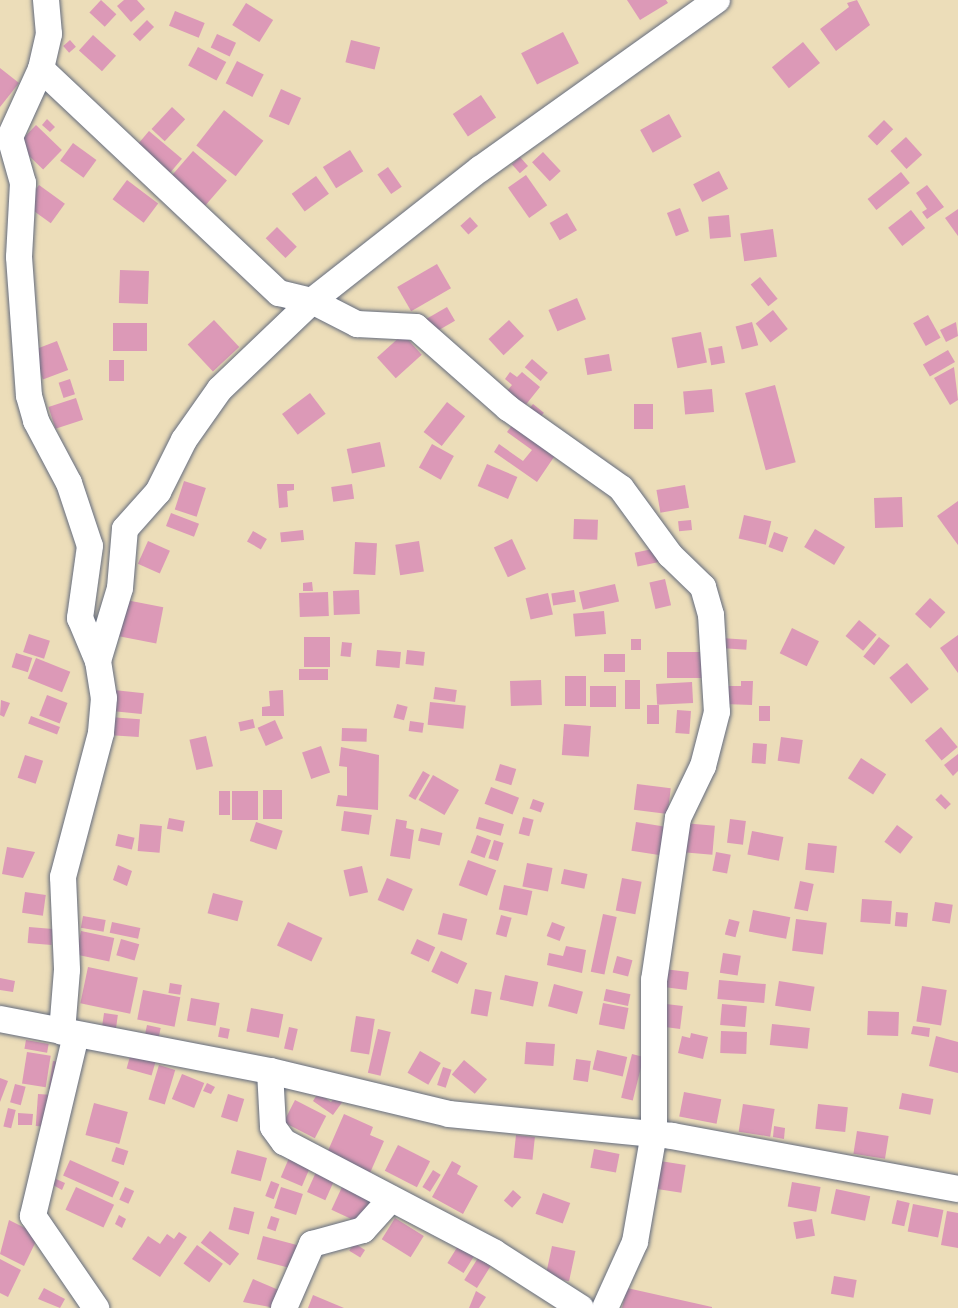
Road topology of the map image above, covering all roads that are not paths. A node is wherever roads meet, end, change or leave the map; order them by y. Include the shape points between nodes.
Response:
1 (46, 0) edge
2 (717, 0) edge
3 (41, 69) junction
4 (10, 254) edge
5 (312, 301) junction
6 (98, 661) junction
7 (0, 1019) edge
8 (69, 1034) junction
9 (270, 1071) junction
10 (654, 1133) junction
11 (958, 1189) edge
12 (391, 1199) junction
13 (96, 1308) edge
14 (284, 1308) edge
15 (581, 1308) edge
16 (605, 1308) edge

1 - 3 street via 49,34
2 - 5 street via 480,169
3 - 4 street via 10,137 23,183
3 - 5 street via 279,293
4 - 6 street via 31,410 69,483 90,546 80,618
5 - 6 street via 220,389 184,440 158,492 125,529 120,588
5 - 10 street via 357,324 416,327 508,408 621,488 670,555 703,587 711,615 717,712 703,766 678,818 668,870 654,980
6 - 8 street via 101,733 61,892
7 - 8 street
8 - 9 street
8 - 13 street via 33,1216
9 - 10 street via 473,1118
9 - 12 street via 276,1134
10 - 11 street
10 - 16 street via 635,1242
12 - 14 street via 363,1230 312,1244
12 - 15 street via 495,1253

